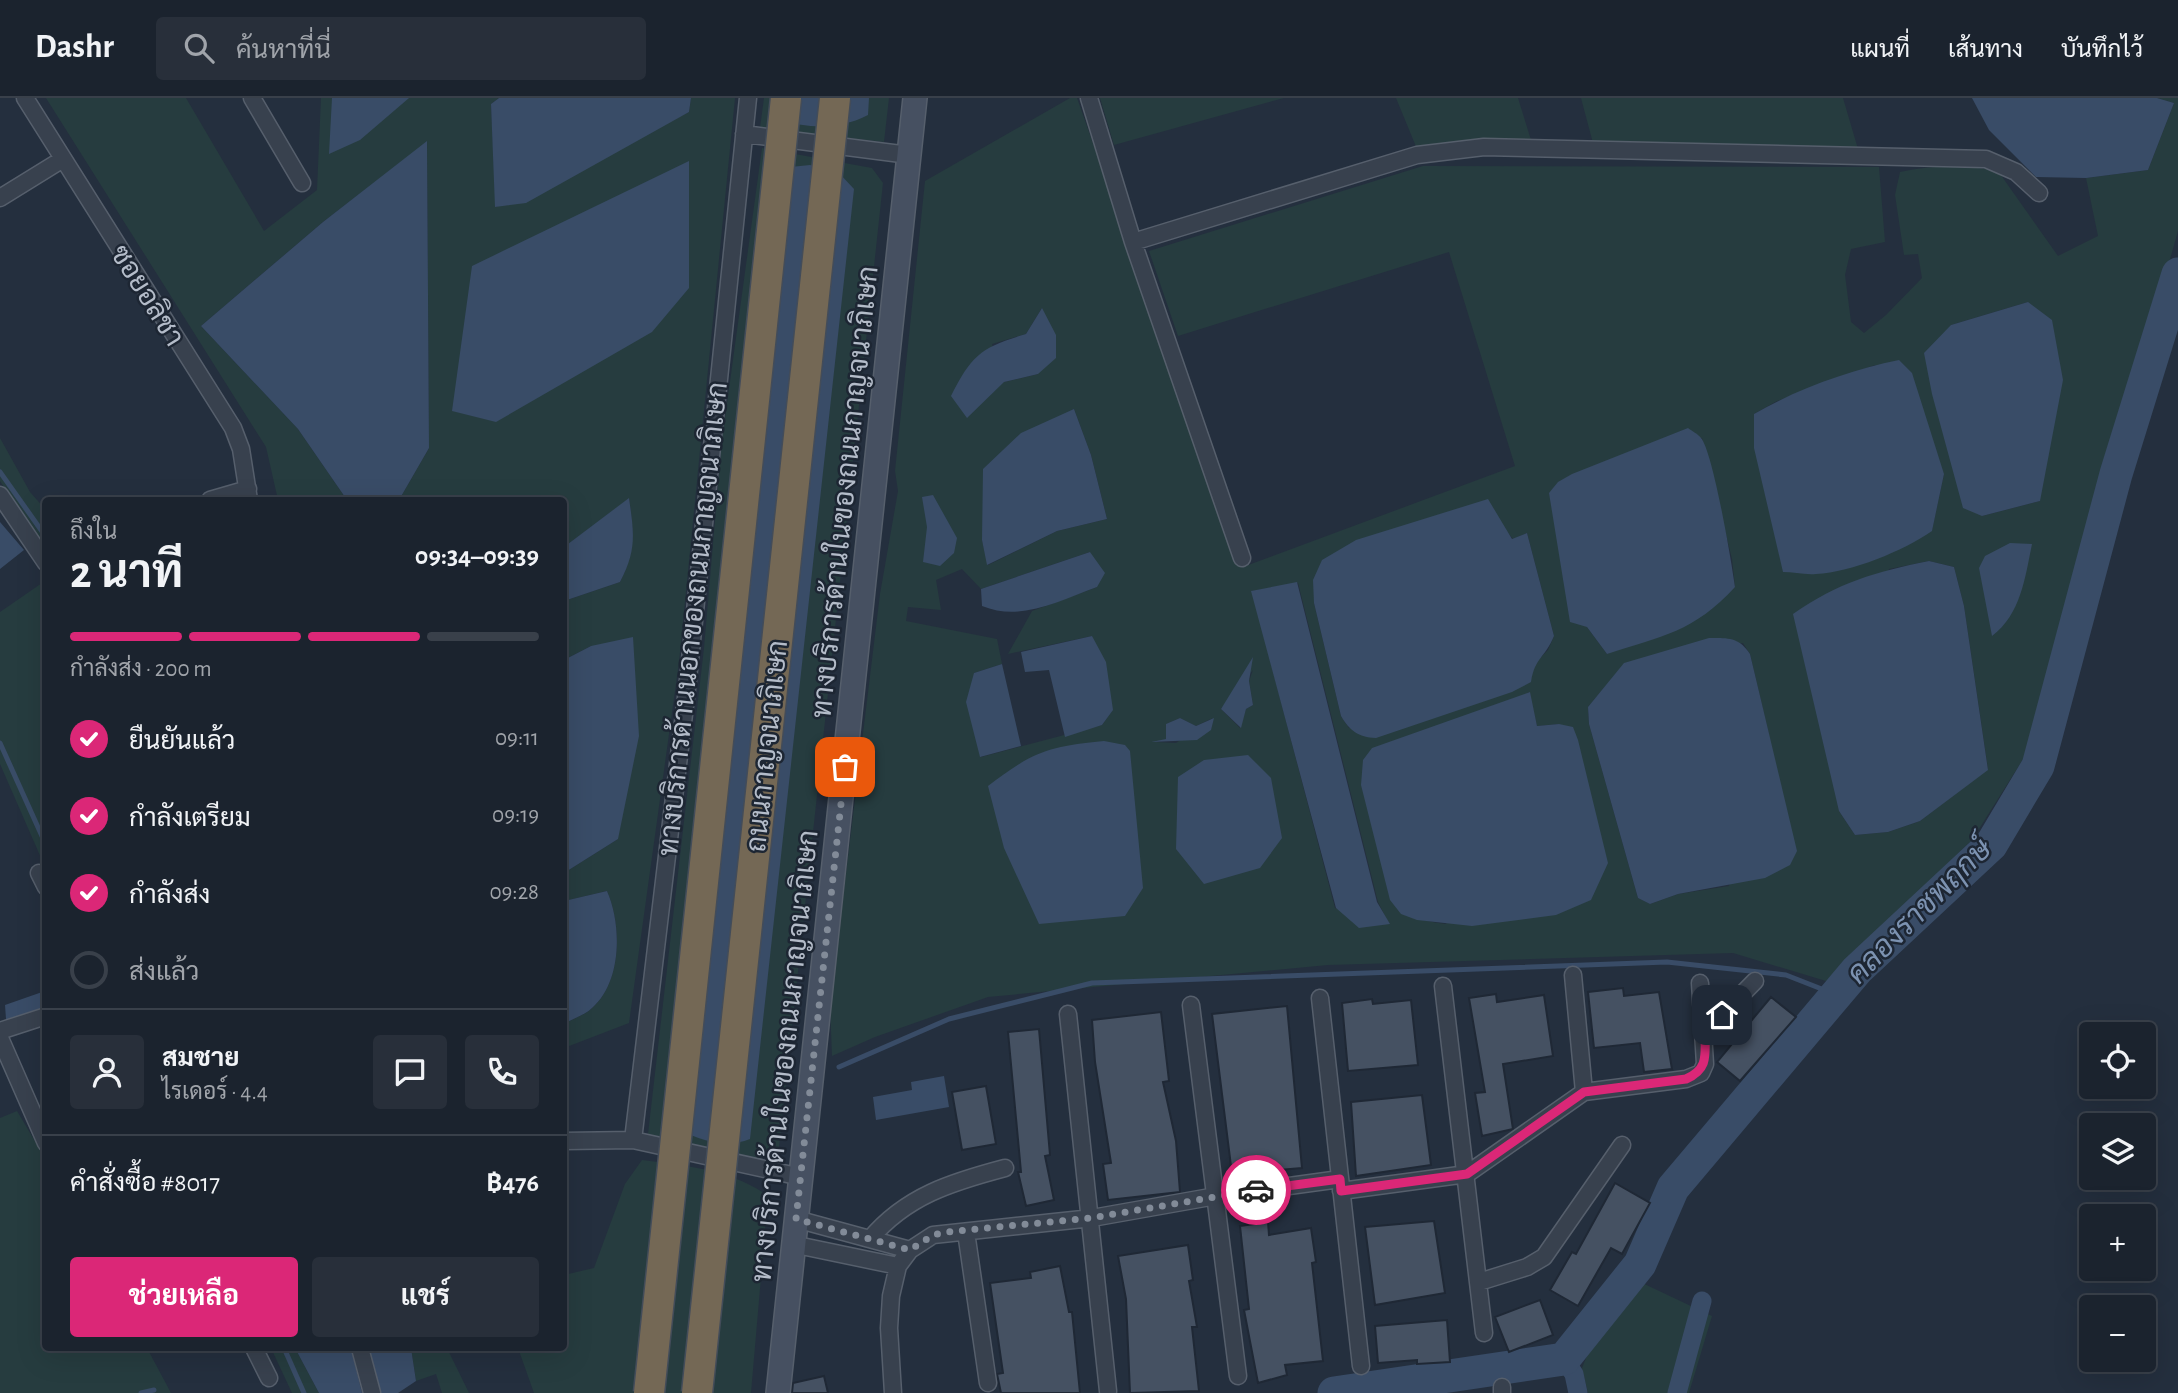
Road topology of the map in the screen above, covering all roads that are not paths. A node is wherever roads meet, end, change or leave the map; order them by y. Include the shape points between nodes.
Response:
1 (24, 98) edge
2 (748, 98) edge
3 (786, 98) edge
4 (835, 98) edge
5 (915, 98) edge
6 (1089, 98) edge
7 (257, 101) edge
8 (744, 134) junction
9 (909, 155) junction
10 (63, 159) junction
11 (302, 183) dead end
12 (2039, 193) dead end
13 (0, 198) edge
14 (1133, 242) junction
15 (0, 495) edge
16 (249, 495) edge
17 (42, 557) edge
18 (1242, 558) dead end
19 (1573, 975) dead end
20 (1755, 981) dead end
21 (1700, 983) dead end
22 (1443, 986) dead end
23 (1320, 998) dead end
24 (1191, 1004) dead end
25 (1068, 1014) dead end
26 (42, 1017) edge
27 (1, 1029) edge
28 (1705, 1032) junction
29 (1584, 1092) junction
30 (42, 1133) edge
31 (633, 1140) junction
32 (567, 1141) edge
33 (1622, 1145) dead end
34 (1005, 1168) dead end
35 (1467, 1174) junction
36 (801, 1177) junction
37 (1341, 1185) junction
38 (1216, 1196) junction
39 (1091, 1218) junction
40 (796, 1219) junction
41 (966, 1232) junction
42 (870, 1239) junction
43 (792, 1244) junction
44 (910, 1250) junction
45 (898, 1266) junction
46 (1479, 1282) junction
47 (1484, 1333) dead end
48 (256, 1351) edge
49 (361, 1351) edge
50 (1362, 1366) dead end
51 (1238, 1376) dead end
52 (269, 1378) dead end
53 (988, 1383) dead end
54 (1108, 1391) dead end
55 (372, 1393) edge
56 (649, 1393) edge
57 (697, 1393) edge
58 (778, 1393) edge
59 (893, 1393) edge

1 - 10 street, ซอยอลิชา
2 - 8 street, ทางบริการด้านนอกของถนนกาญจนาภิเษก
3 - 56 highway, ถนนกาญจนาภิเษก, bridge
4 - 57 highway, ถนนกาญจนาภิเษก, bridge
5 - 9 main road, ทางบริการด้านในของถนนกาญจนาภิเษก
6 - 14 street
7 - 11 street
8 - 9 street
8 - 31 street, ทางบริการด้านนอกของถนนกาญจนาภิเษก via 687,689
9 - 36 main road, ทางบริการด้านในของถนนกาญจนาภิเษก
10 - 13 street
10 - 16 street, ซอยอลิชา via 233,428 242,449
12 - 14 street via 2017,172 1986,159 1484,147 1417,155
14 - 18 street
15 - 17 street
19 - 29 street
20 - 28 street
21 - 28 street
22 - 35 street
23 - 37 street
24 - 38 street
25 - 39 street
26 - 27 street
27 - 30 street
28 - 29 street via 1705,1064 1700,1073 1686,1079
29 - 35 street
31 - 32 street
31 - 36 street
33 - 46 street via 1544,1257 1527,1268
34 - 42 street via 935,1189 894,1214
35 - 37 street
35 - 46 street
36 - 40 main road, ทางบริการด้านในของถนนกาญจนาภิเษก
37 - 38 street
37 - 50 street
38 - 39 street
38 - 51 street
39 - 41 street
39 - 54 street
40 - 42 street
40 - 43 main road, ทางบริการด้านในของถนนกาญจนาภิเษก
41 - 44 street via 933,1235
41 - 53 street
42 - 44 street
43 - 45 street
43 - 58 main road, ทางบริการด้านในของถนนกาญจนาภิเษก
44 - 45 street
45 - 59 street via 889,1328
46 - 47 street
48 - 52 street
49 - 55 street

